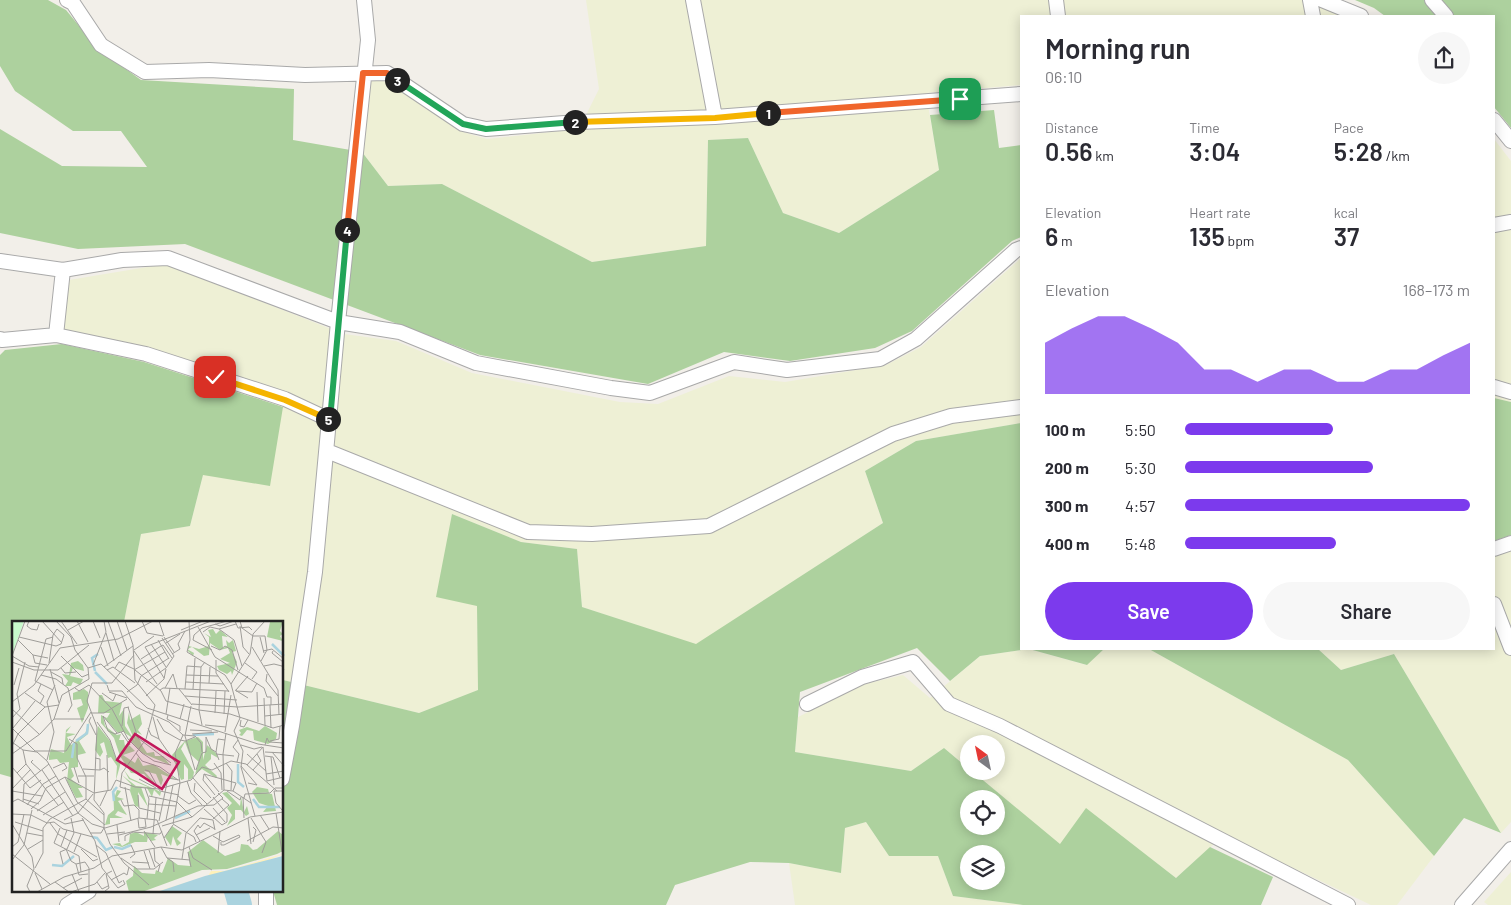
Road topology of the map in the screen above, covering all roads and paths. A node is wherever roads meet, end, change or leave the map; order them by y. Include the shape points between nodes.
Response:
1 (66, 0) edge
2 (364, 0) edge
3 (693, 0) edge
4 (1056, 0) edge
5 (1310, 0) edge
6 (1322, 0) edge
7 (1432, 0) edge
8 (1058, 15) edge
9 (1313, 15) edge
10 (1359, 15) edge
11 (1445, 15) edge
12 (363, 73) junction
13 (1020, 94) edge
14 (715, 118) junction
15 (1495, 121) edge
16 (1511, 141) edge
17 (1511, 222) edge
18 (1495, 225) edge
19 (1020, 248) edge
20 (0, 261) edge
21 (63, 270) junction
22 (338, 322) junction
23 (56, 336) junction
24 (0, 339) edge
25 (1495, 387) edge
26 (1511, 392) edge
27 (1020, 407) edge
28 (330, 420) junction
29 (327, 451) junction
30 (1511, 543) edge
31 (1495, 550) edge
32 (1495, 607) edge
33 (1511, 648) edge
34 (807, 704) dead end
35 (284, 768) edge
36 (1511, 849) edge
37 (87, 892) edge
38 (266, 892) edge
39 (67, 905) edge
40 (266, 905) edge
41 (1348, 905) edge
42 (1462, 905) edge

1 - 12 street via 73,4 101,45 145,72
2 - 12 street via 368,40
3 - 14 street
4 - 8 street
5 - 9 street
6 - 10 street
7 - 11 street
12 - 14 street via 387,73 463,124 486,129 578,122
12 - 22 street
13 - 14 street
15 - 16 street
17 - 18 street
19 - 22 street via 916,339 880,359 787,370 734,362 650,393 476,363 400,332
20 - 21 street
21 - 22 street via 122,260 168,258
21 - 23 street
22 - 28 street
23 - 24 street
23 - 28 street via 146,354 285,400
25 - 26 street
27 - 29 street via 951,416 893,434 709,526 592,534 528,532
28 - 29 street
29 - 35 street via 316,572
30 - 31 street
32 - 33 street
34 - 41 street via 862,677 913,662 948,704 1000,726
36 - 42 street
37 - 39 street
38 - 40 street

